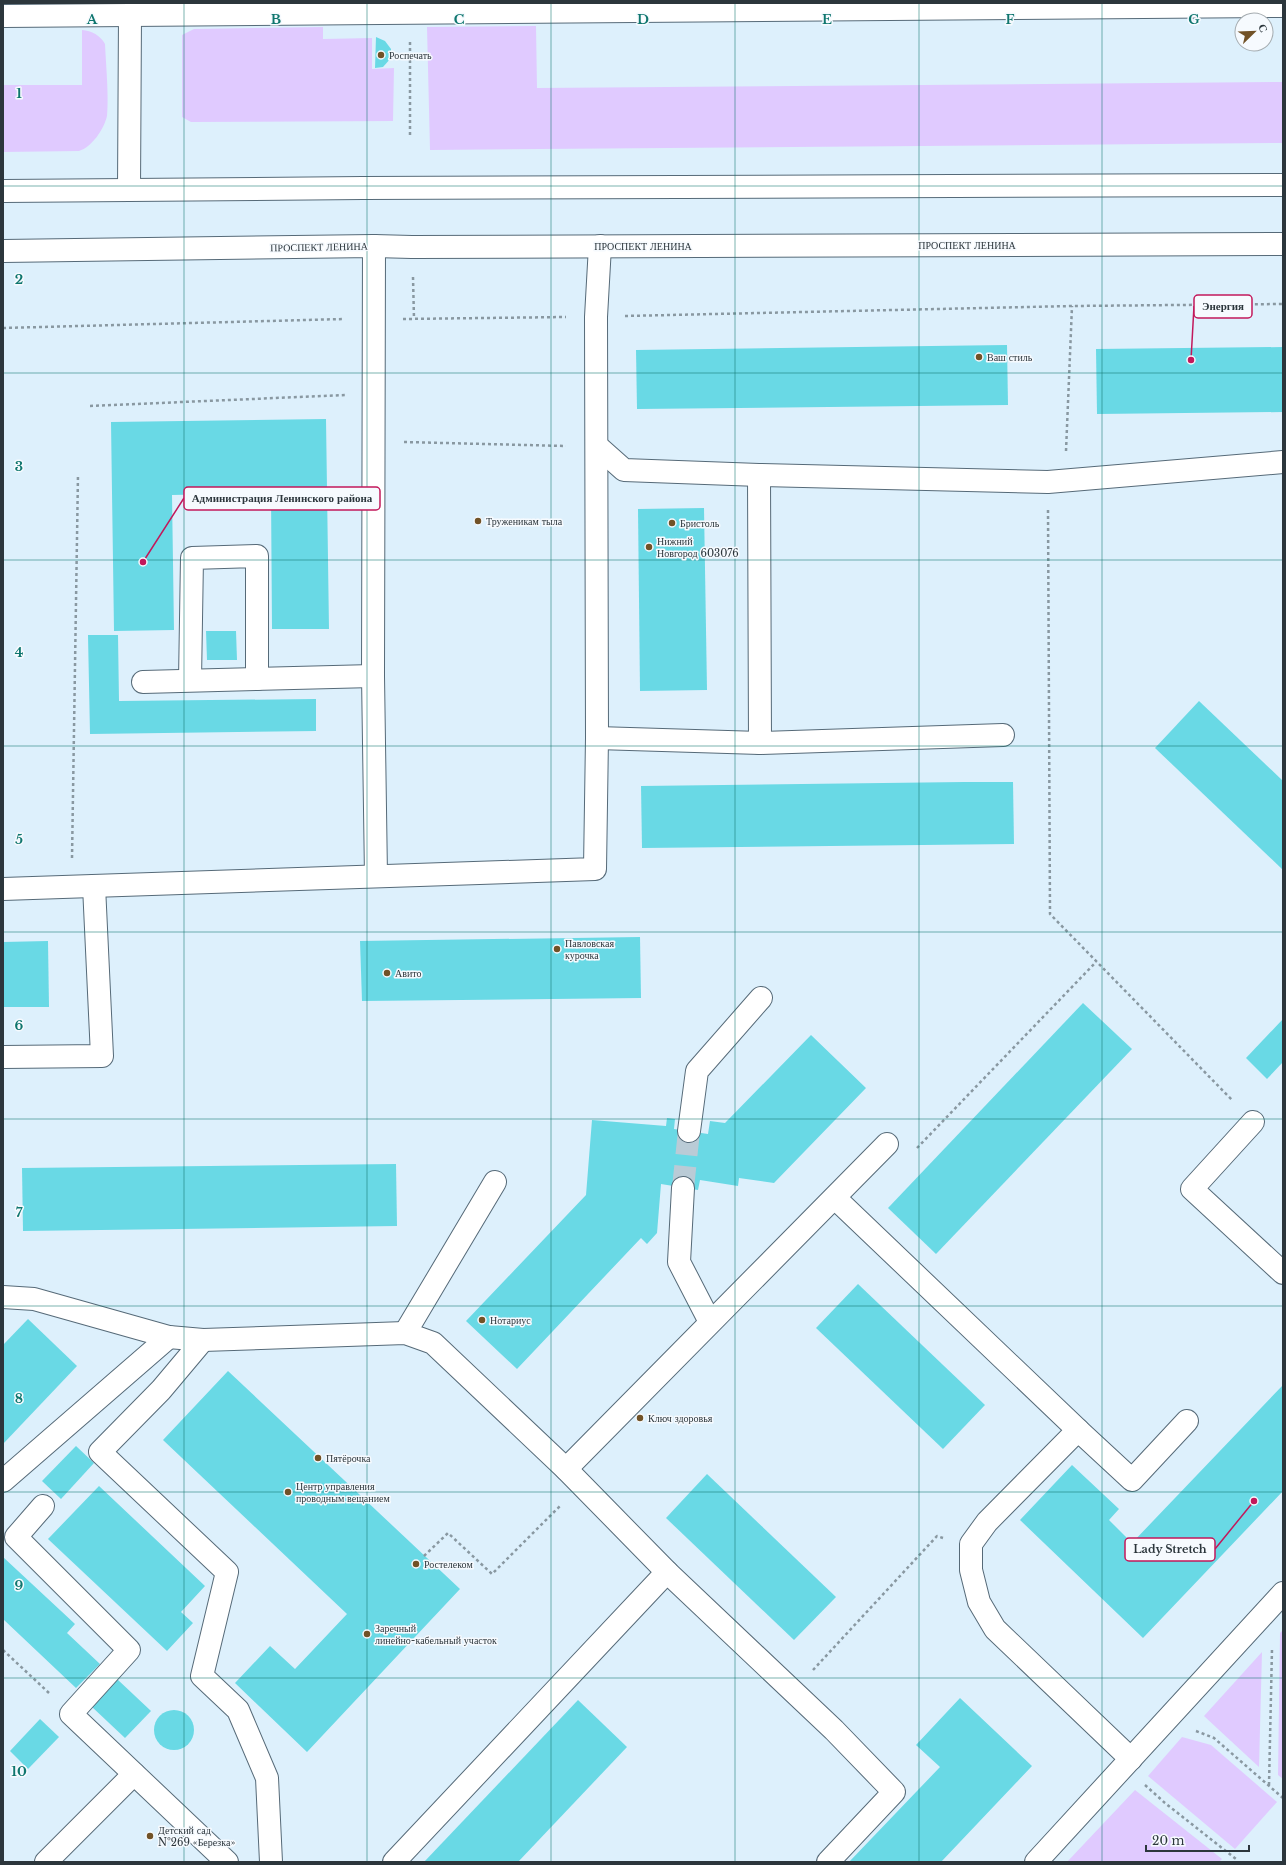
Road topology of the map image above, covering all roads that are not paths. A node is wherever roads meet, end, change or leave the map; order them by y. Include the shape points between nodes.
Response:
1 (868, 6) edge
2 (1057, 6) edge
3 (1283, 6) edge
4 (130, 15) junction
5 (3, 16) edge
6 (1283, 185) edge
7 (129, 189) junction
8 (3, 191) edge
9 (1283, 244) edge
10 (374, 246) junction
11 (600, 246) junction
12 (3, 251) edge
13 (597, 446) junction
14 (1283, 462) edge
15 (758, 475) junction
16 (373, 676) junction
17 (257, 679) junction
18 (190, 680) junction
19 (143, 682) dead end
20 (1003, 735) dead end
21 (597, 738) junction
22 (760, 743) junction
23 (376, 876) junction
24 (94, 886) junction
25 (3, 889) edge
26 (761, 998) dead end
27 (3, 1057) edge
28 (1253, 1122) road end
29 (689, 1131) tunnel mouth
30 (887, 1144) dead end
31 (495, 1182) dead end
32 (683, 1188) tunnel mouth
33 (835, 1198) junction
34 (1283, 1273) edge
35 (3, 1297) edge
36 (710, 1322) junction
37 (405, 1333) junction
38 (169, 1337) junction
39 (203, 1340) junction
40 (1187, 1421) dead end
41 (1078, 1430) junction
42 (566, 1469) junction
43 (3, 1481) edge
44 (43, 1506) dead end
45 (666, 1572) junction
46 (1278, 1599) edge
47 (1131, 1759) junction
48 (134, 1774) junction
49 (46, 1862) edge
50 (227, 1862) edge
51 (271, 1862) edge
52 (394, 1862) edge
53 (828, 1862) edge
54 (1036, 1862) edge

1 - 2 main road
1 - 4 main road
2 - 3 main road
4 - 5 main road
4 - 7 main road
6 - 7 main road
7 - 8 main road
9 - 11 main road, ПРОСПЕКТ ЛЕНИНА
10 - 11 main road, ПРОСПЕКТ ЛЕНИНА
10 - 12 main road, ПРОСПЕКТ ЛЕНИНА
10 - 16 main road
11 - 13 main road via 596,317
13 - 15 main road via 624,470
13 - 21 main road
14 - 15 main road via 1048,482
15 - 22 main road
16 - 17 main road
16 - 23 main road
17 - 18 main road
17 - 18 main road via 257,556 192,558
18 - 19 main road
20 - 22 main road
21 - 22 main road
21 - 23 main road via 595,869
23 - 24 main road
24 - 25 main road
24 - 27 main road via 102,1056
26 - 29 main road via 697,1071
28 - 34 main road via 1192,1189
30 - 33 main road
31 - 37 main road
32 - 36 main road via 679,1262
33 - 36 main road
33 - 41 main road
35 - 38 main road via 34,1299
36 - 42 main road
37 - 39 main road
37 - 42 main road via 433,1343
38 - 39 main road
38 - 43 main road
39 - 51 main road via 160,1390 100,1452 226,1572 202,1676 238,1710 267,1778
40 - 41 main road via 1132,1480
41 - 47 main road via 987,1522 971,1544 970,1570 979,1602 995,1629
42 - 45 main road
44 - 48 main road via 16,1537 129,1650 71,1714
45 - 52 main road
45 - 53 main road via 834,1730 894,1792
46 - 47 main road
47 - 54 main road
48 - 49 main road
48 - 50 main road

